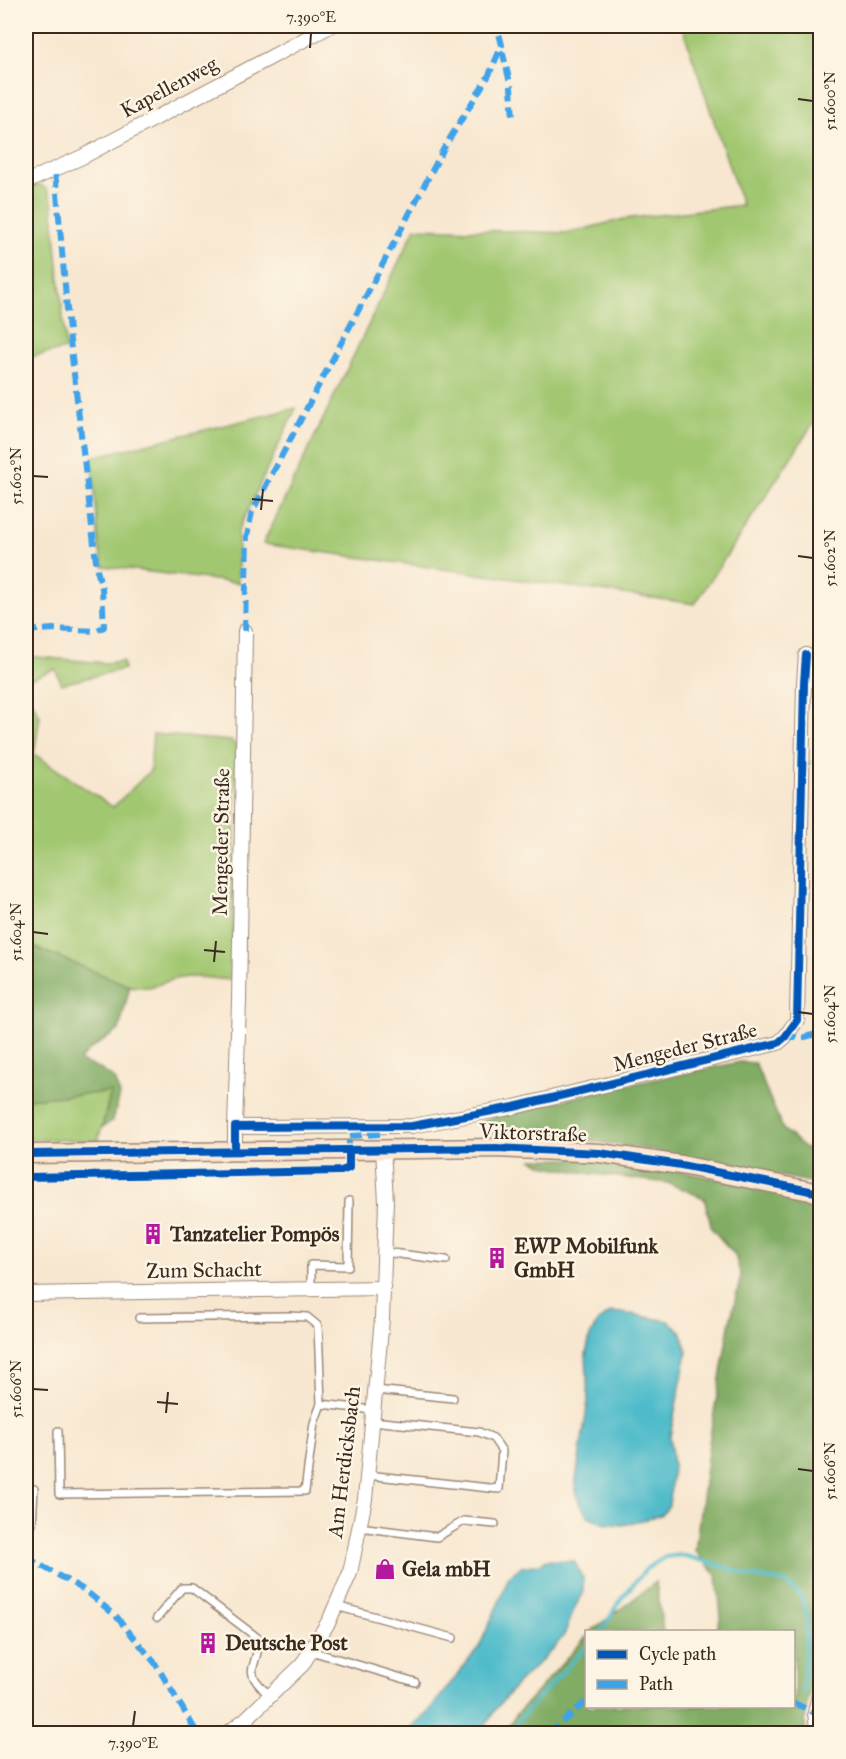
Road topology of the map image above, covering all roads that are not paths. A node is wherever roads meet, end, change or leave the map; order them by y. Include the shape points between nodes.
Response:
1 (330, 26) edge
2 (26, 182) edge
3 (245, 631) dead end
4 (806, 655) dead end
5 (235, 1126) junction
6 (383, 1149) junction
7 (235, 1151) junction
8 (26, 1154) edge
9 (820, 1193) edge
10 (349, 1202) dead end
11 (384, 1252) junction
12 (446, 1260) dead end
13 (383, 1287) junction
14 (311, 1289) junction
15 (26, 1294) edge
16 (139, 1317) dead end
17 (375, 1390) junction
18 (453, 1398) dead end
19 (321, 1404) junction
20 (373, 1416) junction
21 (58, 1431) dead end
22 (367, 1475) junction
23 (33, 1489) dead end
24 (495, 1524) dead end
25 (359, 1527) junction
26 (26, 1534) edge
27 (336, 1606) junction
28 (157, 1618) dead end
29 (453, 1638) dead end
30 (311, 1651) junction
31 (415, 1682) dead end
32 (820, 1690) edge
33 (270, 1696) junction
34 (227, 1734) edge
35 (818, 1734) edge

1 - 2 street, Kapellenweg via 82,157
3 - 5 street, Mengeder Straße
4 - 5 street, Mengeder Straße via 797,1020 778,1043 514,1107 412,1126
5 - 7 street, Mengeder Straße
6 - 7 main road, Viktorstraße
6 - 9 main road, Viktorstraße via 496,1148 600,1153
6 - 11 street, Am Herdicksbach
7 - 8 main road, Viktorstraße
10 - 14 lane via 348,1266 311,1265
11 - 12 lane
11 - 13 street, Am Herdicksbach
13 - 14 street, Zum Schacht
13 - 17 street, Am Herdicksbach
14 - 15 street, Zum Schacht
16 - 19 lane via 307,1317 318,1326
17 - 18 lane
17 - 20 street, Am Herdicksbach
19 - 20 lane
19 - 21 lane via 314,1423 305,1491 59,1494
20 - 22 street, Am Herdicksbach
20 - 22 lane via 479,1432 493,1438 502,1451 499,1489
22 - 25 street, Am Herdicksbach
23 - 26 lane via 32,1524
24 - 25 lane via 464,1521 437,1536
25 - 27 street, Am Herdicksbach via 350,1573
27 - 29 lane
27 - 30 street, Am Herdicksbach
28 - 33 lane via 183,1588 192,1588 259,1639 251,1674
30 - 31 lane
30 - 33 street, Am Herdicksbach
32 - 35 street via 815,1713
33 - 34 street, Am Herdicksbach

